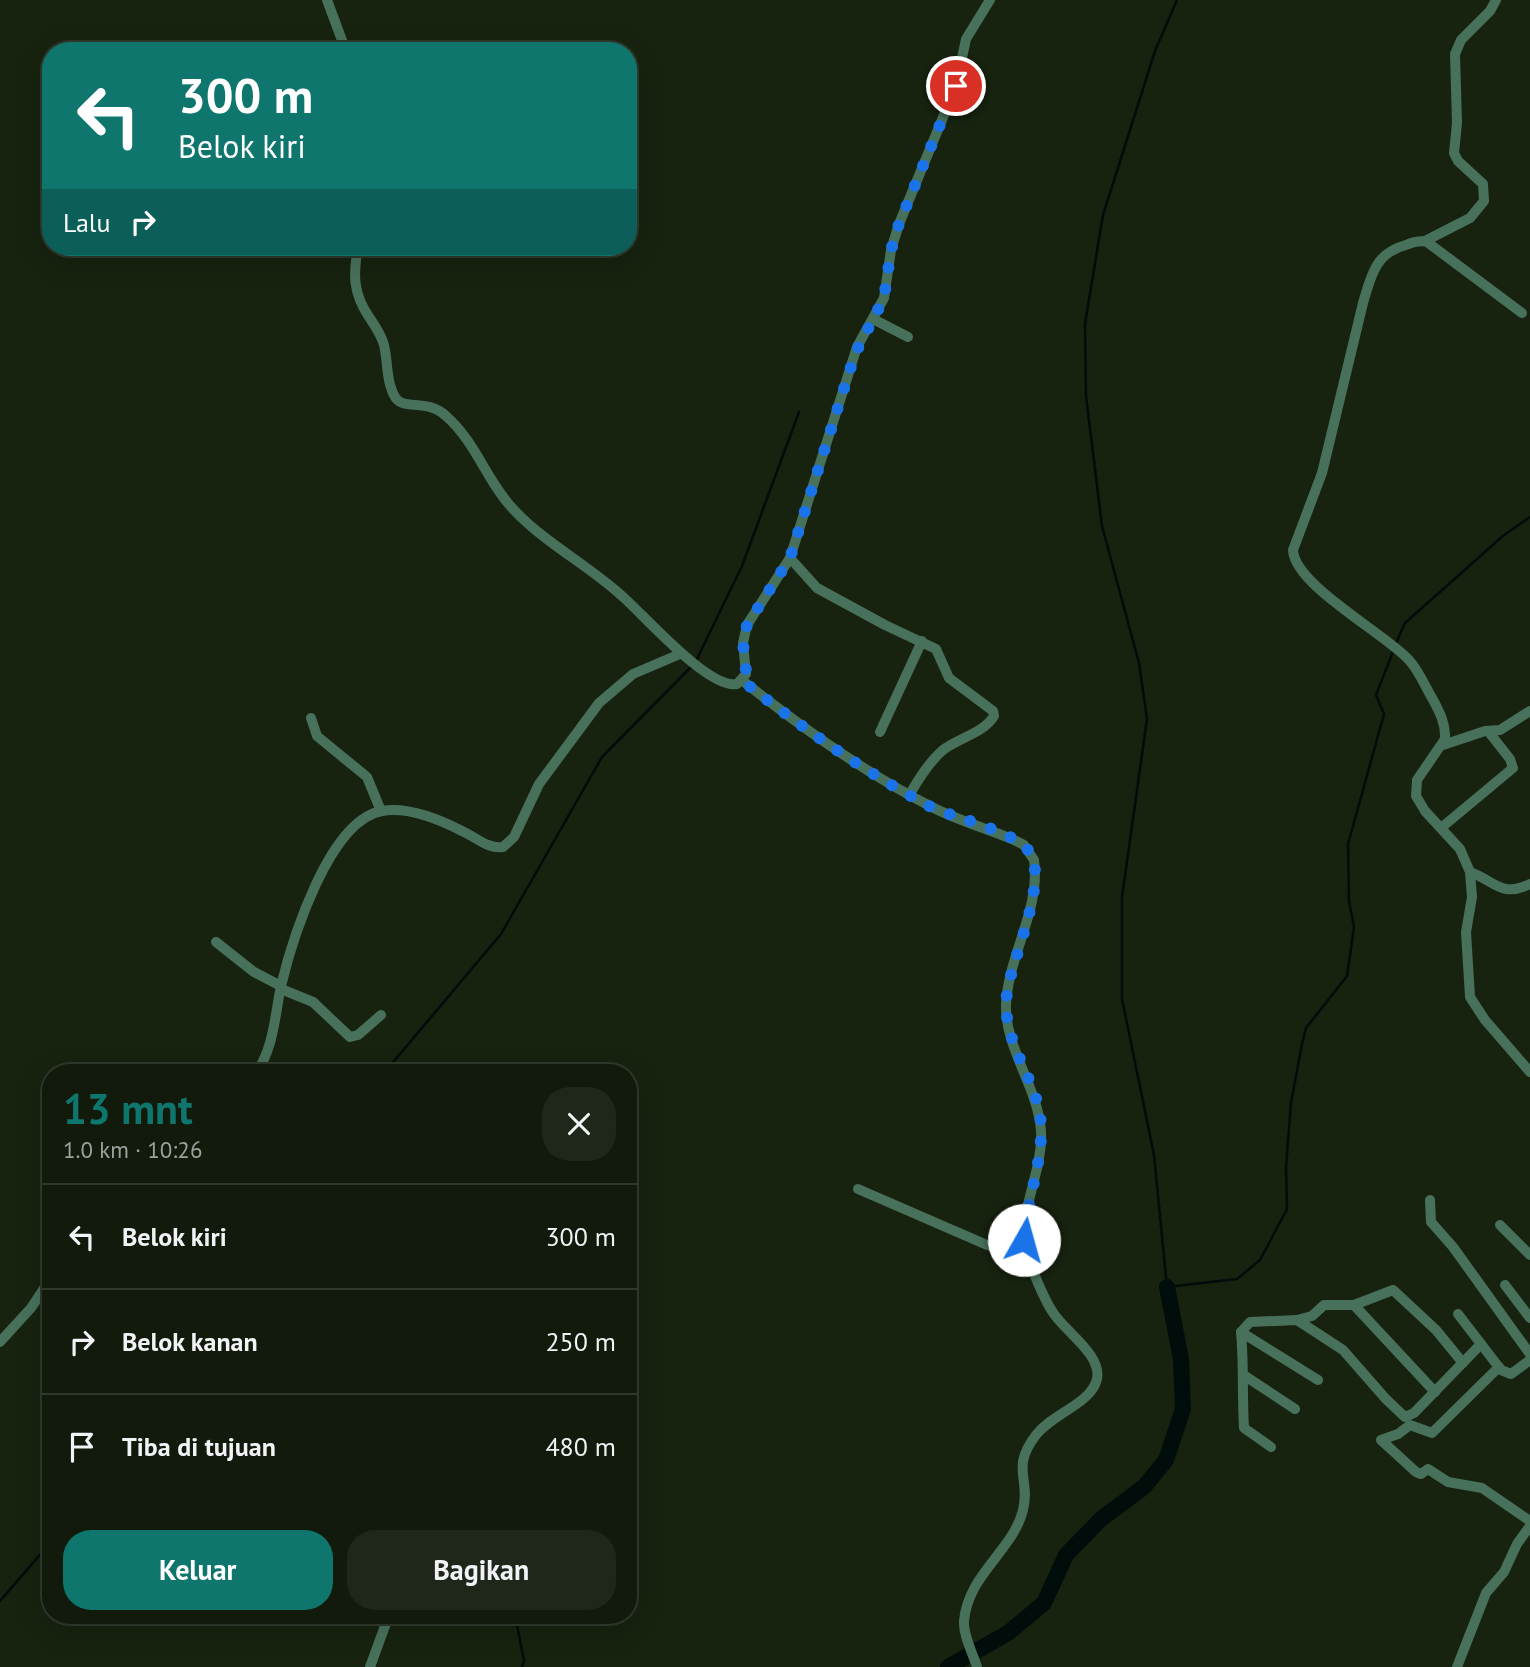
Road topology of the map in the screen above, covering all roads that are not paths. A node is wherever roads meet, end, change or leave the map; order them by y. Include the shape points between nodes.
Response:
1 (327, 0) edge
2 (990, 0) edge
3 (1496, 0) edge
4 (342, 42) edge
5 (1425, 241) junction
6 (357, 256) edge
7 (1522, 313) dead end
8 (873, 319) junction
9 (908, 337) dead end
10 (790, 558) junction
11 (922, 641) junction
12 (685, 657) junction
13 (743, 681) junction
14 (1530, 711) edge
15 (311, 718) dead end
16 (1488, 731) junction
17 (880, 732) dead end
18 (1443, 745) junction
19 (910, 794) junction
20 (381, 811) junction
21 (1441, 828) junction
22 (1470, 872) junction
23 (1530, 884) edge
24 (216, 942) dead end
25 (281, 987) junction
26 (381, 1015) dead end
27 (261, 1064) edge
28 (1530, 1072) edge
29 (858, 1189) dead end
30 (1430, 1200) dead end
31 (1500, 1225) dead end
32 (1027, 1255) junction
33 (1530, 1255) edge
34 (1505, 1284) dead end
35 (42, 1292) edge
36 (1354, 1305) junction
37 (1458, 1314) dead end
38 (1530, 1318) edge
39 (1297, 1320) junction
40 (1241, 1332) junction
41 (0, 1342) edge
42 (1481, 1344) junction
43 (1530, 1354) edge
44 (1530, 1360) edge
45 (1463, 1363) junction
46 (1499, 1367) junction
47 (1245, 1376) junction
48 (1318, 1380) dead end
49 (1435, 1392) junction
50 (1295, 1409) dead end
51 (1271, 1447) dead end
52 (1530, 1524) edge
53 (386, 1624) edge
54 (976, 1665) edge
55 (370, 1667) edge
56 (1457, 1667) edge

1 - 4 street
2 - 8 street via 963,47 956,86 899,224 887,289
3 - 5 street via 1461,40 1455,54 1454,153 1483,184 1484,201 1470,218
5 - 7 street
5 - 18 street via 1387,252 1373,270 1318,487 1293,550 1304,573 1413,665 1442,717
6 - 12 street via 356,292 383,342 396,399 407,405 433,406 447,416 464,434 514,511 624,597
8 - 9 street
8 - 10 street via 855,354
10 - 11 street via 817,588
10 - 13 street via 747,625
11 - 17 street
11 - 19 street via 936,649 954,683 994,713 988,724 936,757
12 - 13 street via 731,685
12 - 20 street via 633,674 604,697 544,778 514,837 503,847 491,846 432,818
13 - 19 street via 836,750
14 - 16 street via 1500,730
15 - 20 street via 317,736 367,777
16 - 18 street
16 - 21 street via 1513,768
18 - 21 street via 1422,772 1415,791
19 - 32 street via 1024,845 1034,860 1031,906 1013,961 1006,1005 1010,1034 1039,1112 1041,1150 1026,1218
20 - 25 street via 347,834 329,859 296,934
21 - 22 street via 1460,849
22 - 23 street via 1502,889 1518,890
22 - 28 street via 1472,897 1466,932 1470,997
24 - 25 street
25 - 26 street via 313,1002 351,1037
25 - 27 street
29 - 32 street via 987,1245
30 - 43 street via 1431,1222
31 - 33 street
32 - 54 street via 1054,1314 1091,1357 1097,1378 1085,1398 1045,1424 1023,1455 1023,1512 975,1585 963,1623
34 - 38 street
35 - 41 street
36 - 39 street via 1324,1305 1312,1316
36 - 45 street via 1393,1290
36 - 49 street
37 - 42 street
39 - 40 street via 1250,1322
39 - 49 street via 1343,1350 1405,1418
40 - 47 street
40 - 48 street
42 - 45 street
42 - 46 street
44 - 46 street via 1511,1374
45 - 49 street
46 - 52 street via 1432,1433 1410,1425 1381,1440 1416,1472 1428,1468 1448,1482 1482,1488
47 - 50 street
47 - 51 street via 1244,1428
52 - 56 street via 1504,1572 1486,1593
53 - 55 street

